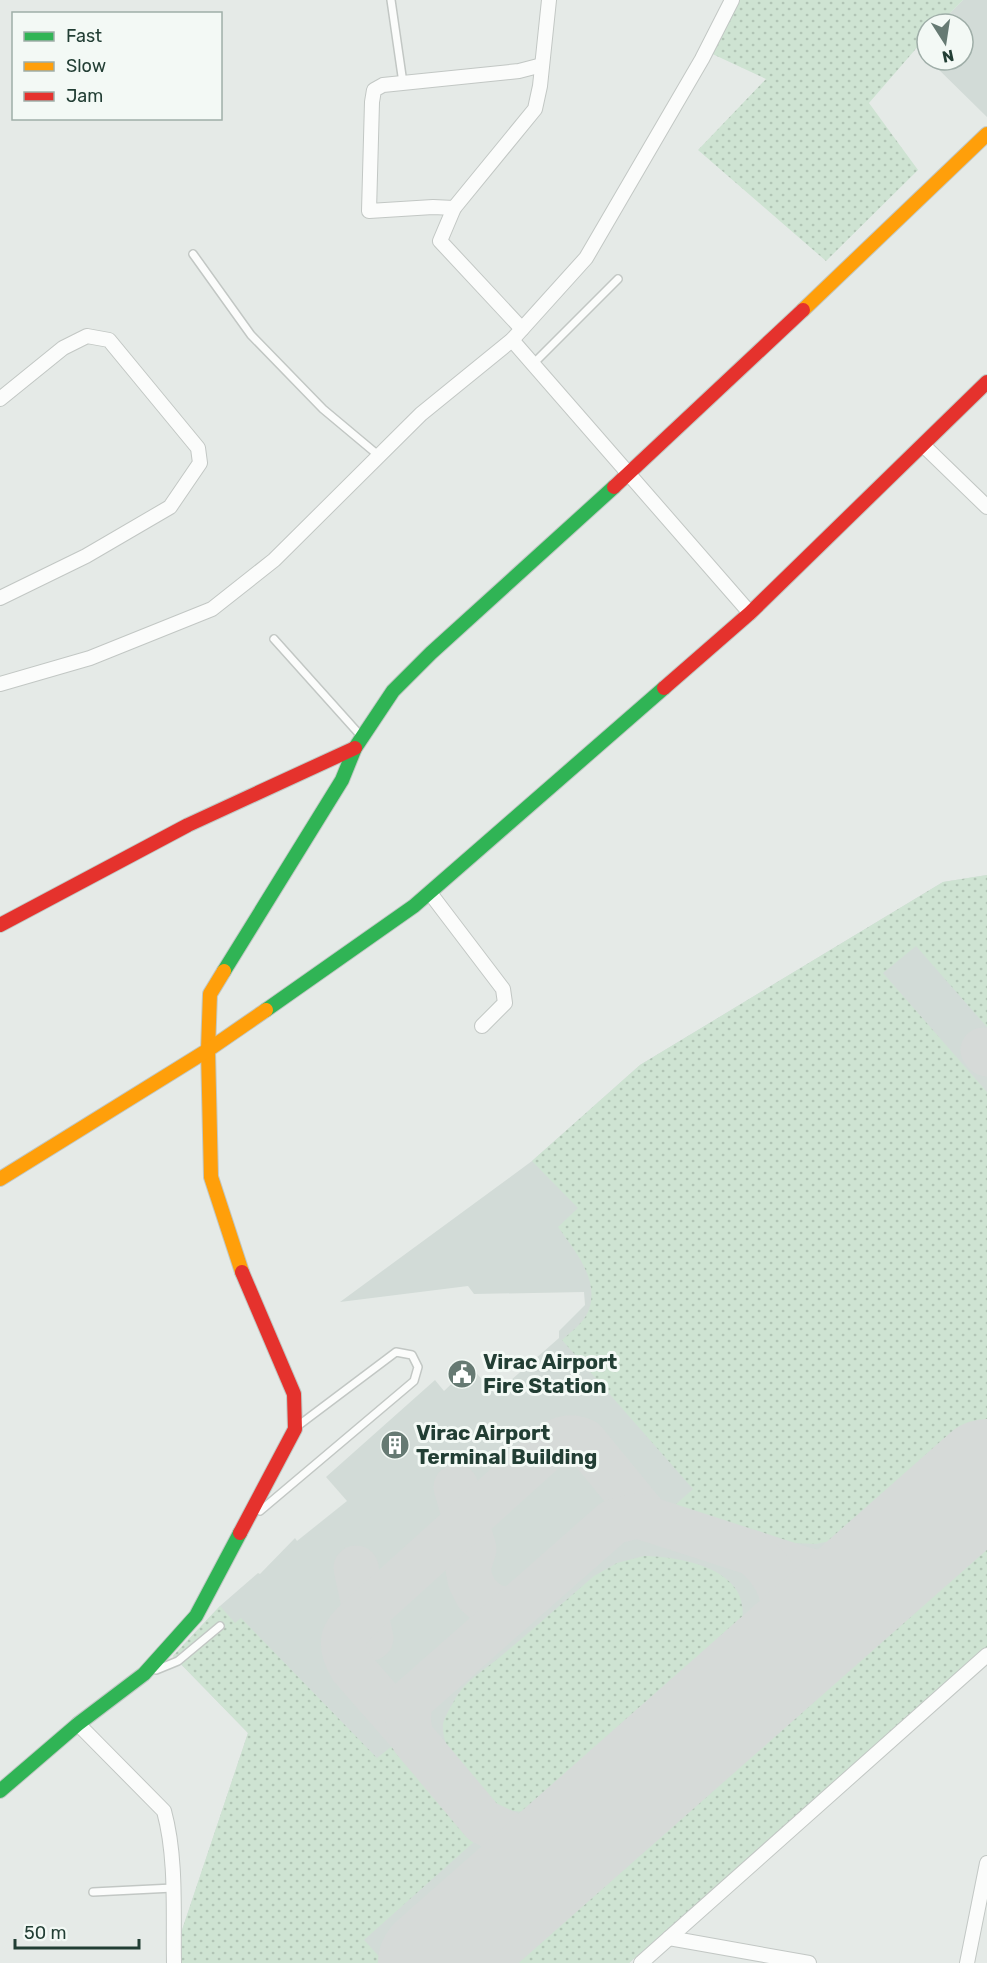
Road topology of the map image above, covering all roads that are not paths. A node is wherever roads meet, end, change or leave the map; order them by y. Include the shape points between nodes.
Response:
1 (391, 0) edge
2 (549, 0) edge
3 (732, 0) edge
4 (542, 65) junction
5 (403, 83) junction
6 (987, 134) edge
7 (454, 208) junction
8 (193, 254) dead end
9 (618, 279) dead end
10 (522, 329) junction
11 (512, 340) junction
12 (532, 364) junction
13 (987, 382) edge
14 (0, 399) edge
15 (923, 445) junction
16 (378, 455) junction
17 (629, 474) junction
18 (987, 507) edge
19 (0, 598) edge
20 (750, 613) junction
21 (274, 639) dead end
22 (0, 684) edge
23 (359, 743) junction
24 (430, 892) junction
25 (0, 925) edge
26 (482, 1026) dead end
27 (208, 1050) junction
28 (0, 1179) edge
29 (295, 1429) junction
30 (242, 1527) junction
31 (220, 1626) dead end
32 (987, 1655) edge
33 (144, 1674) junction
34 (78, 1724) junction
35 (0, 1791) edge
36 (987, 1863) edge
37 (173, 1888) junction
38 (93, 1892) dead end
39 (669, 1938) junction
40 (174, 1963) edge
41 (641, 1963) edge
42 (809, 1963) edge
43 (967, 1963) edge

1 - 5 lane
2 - 4 street
3 - 10 street via 586,258
4 - 5 street
4 - 7 street via 535,109
5 - 7 street via 374,90 369,211
6 - 17 street
7 - 10 street via 440,242
8 - 16 lane via 251,335 323,409
9 - 12 lane
10 - 11 street
11 - 12 street
11 - 16 street via 421,414
12 - 17 street
13 - 15 street
14 - 19 street via 63,348 87,336 109,340 198,448 200,463 170,507 86,556
15 - 18 street
15 - 20 street
16 - 22 street via 274,560 212,609 90,658
17 - 20 street
17 - 23 street via 431,653 393,691
20 - 24 street
21 - 23 lane
23 - 25 street via 188,825
23 - 27 street via 342,780 210,994
24 - 26 street via 503,989 505,1003
24 - 27 street
27 - 28 street
27 - 29 street via 211,1176 236,1258 294,1394
29 - 30 street
29 - 30 lane via 396,1352 412,1355 418,1367 414,1381
30 - 33 street via 196,1616
31 - 33 lane via 178,1661
32 - 39 street
33 - 34 street
34 - 35 street
34 - 37 street via 164,1811
36 - 43 street
37 - 38 lane
37 - 40 street
39 - 41 street
39 - 42 street

